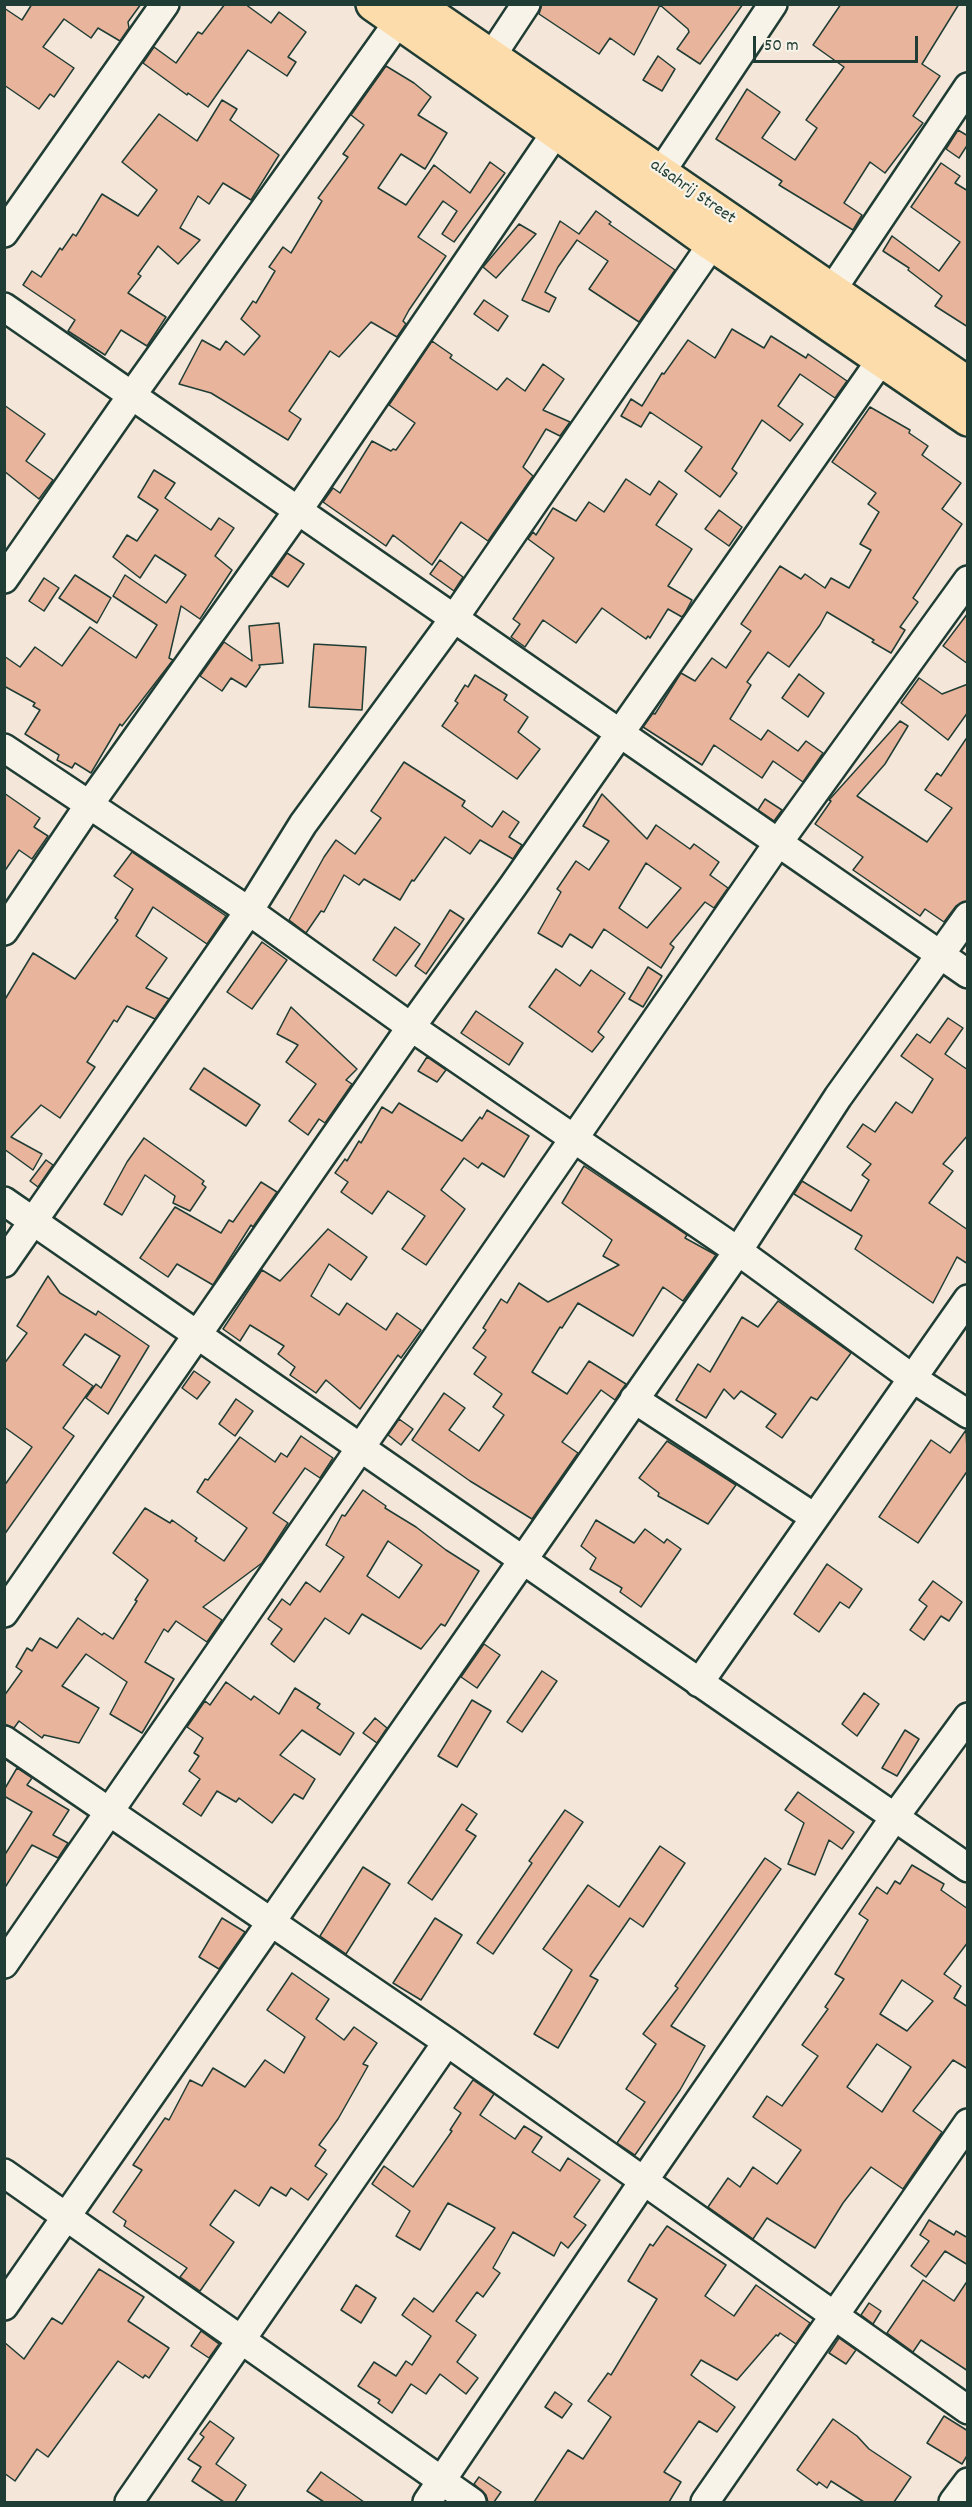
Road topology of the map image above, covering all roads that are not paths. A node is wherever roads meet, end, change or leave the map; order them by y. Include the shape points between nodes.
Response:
1 (165, 4) edge
2 (526, 4) edge
3 (773, 4) edge
4 (395, 10) edge
5 (491, 57) junction
6 (968, 87) edge
7 (556, 132) junction
8 (661, 172) junction
9 (4, 233) edge
10 (712, 244) junction
11 (832, 290) junction
12 (4, 307) edge
13 (881, 360) junction
14 (968, 384) edge
15 (132, 395) junction
16 (968, 419) edge
17 (299, 509) junction
18 (4, 579) edge
19 (968, 580) edge
20 (454, 616) junction
21 (620, 734) junction
22 (4, 748) edge
23 (88, 806) junction
24 (778, 843) junction
25 (249, 911) junction
26 (968, 916) edge
27 (4, 931) edge
28 (940, 955) junction
29 (968, 974) edge
30 (411, 1027) junction
31 (574, 1140) junction
32 (4, 1201) edge
33 (34, 1221) junction
34 (738, 1251) junction
35 (4, 1263) edge
36 (968, 1299) edge
37 (199, 1335) junction
38 (912, 1378) junction
39 (634, 1399) junction
40 (968, 1414) edge
41 (360, 1446) junction
42 (814, 1517) junction
43 (522, 1560) junction
44 (4, 1613) edge
45 (699, 1683) junction
46 (968, 1717) edge
47 (4, 1740) edge
48 (110, 1811) junction
49 (894, 1818) junction
50 (968, 1868) edge
51 (270, 1923) junction
52 (4, 1965) edge
53 (447, 2042) junction
54 (968, 2123) edge
55 (4, 2173) edge
56 (643, 2182) junction
57 (67, 2216) junction
58 (4, 2306) edge
59 (833, 2316) junction
60 (241, 2339) junction
61 (968, 2410) edge
62 (968, 2482) edge
63 (434, 2492) edge
64 (129, 2502) edge
65 (472, 2502) edge
66 (705, 2502) edge
67 (953, 2502) edge

1 - 9 street
2 - 5 street
3 - 8 street
4 - 5 main road, alsahrij Street
4 - 7 main road
4 - 15 street
5 - 8 main road, alsahrij Street
6 - 11 street
7 - 10 main road
7 - 17 street
8 - 11 main road, alsahrij Street
10 - 13 main road
10 - 20 street
11 - 14 main road, alsahrij Street
12 - 15 street
13 - 16 main road
13 - 21 street
15 - 17 street
15 - 18 street
17 - 20 street
17 - 23 street
19 - 24 street
20 - 21 street
20 - 25 street via 303,824
21 - 24 street
21 - 30 street
22 - 23 street
23 - 25 street
23 - 27 street
24 - 28 street
24 - 31 street
25 - 30 street
25 - 33 street
26 - 28 street
28 - 29 street
28 - 34 street via 838,1097
30 - 31 street
30 - 37 street
31 - 34 street
31 - 41 street
32 - 33 street
33 - 35 street
33 - 37 street
34 - 38 street
34 - 39 street
36 - 38 street
37 - 41 street
37 - 44 street
38 - 40 street
38 - 42 street
39 - 42 street
39 - 43 street
41 - 43 street
41 - 48 street
42 - 45 street
43 - 45 street
43 - 51 street
45 - 49 street
46 - 49 street
47 - 48 street
48 - 51 street
48 - 52 street
49 - 50 street
49 - 56 street
51 - 53 street
51 - 57 street
53 - 56 street
53 - 60 street
54 - 59 street
55 - 57 street
56 - 59 street
56 - 63 street
57 - 58 street
57 - 60 street
59 - 61 street
59 - 66 street
60 - 63 street
60 - 64 street
62 - 67 street
63 - 65 street

